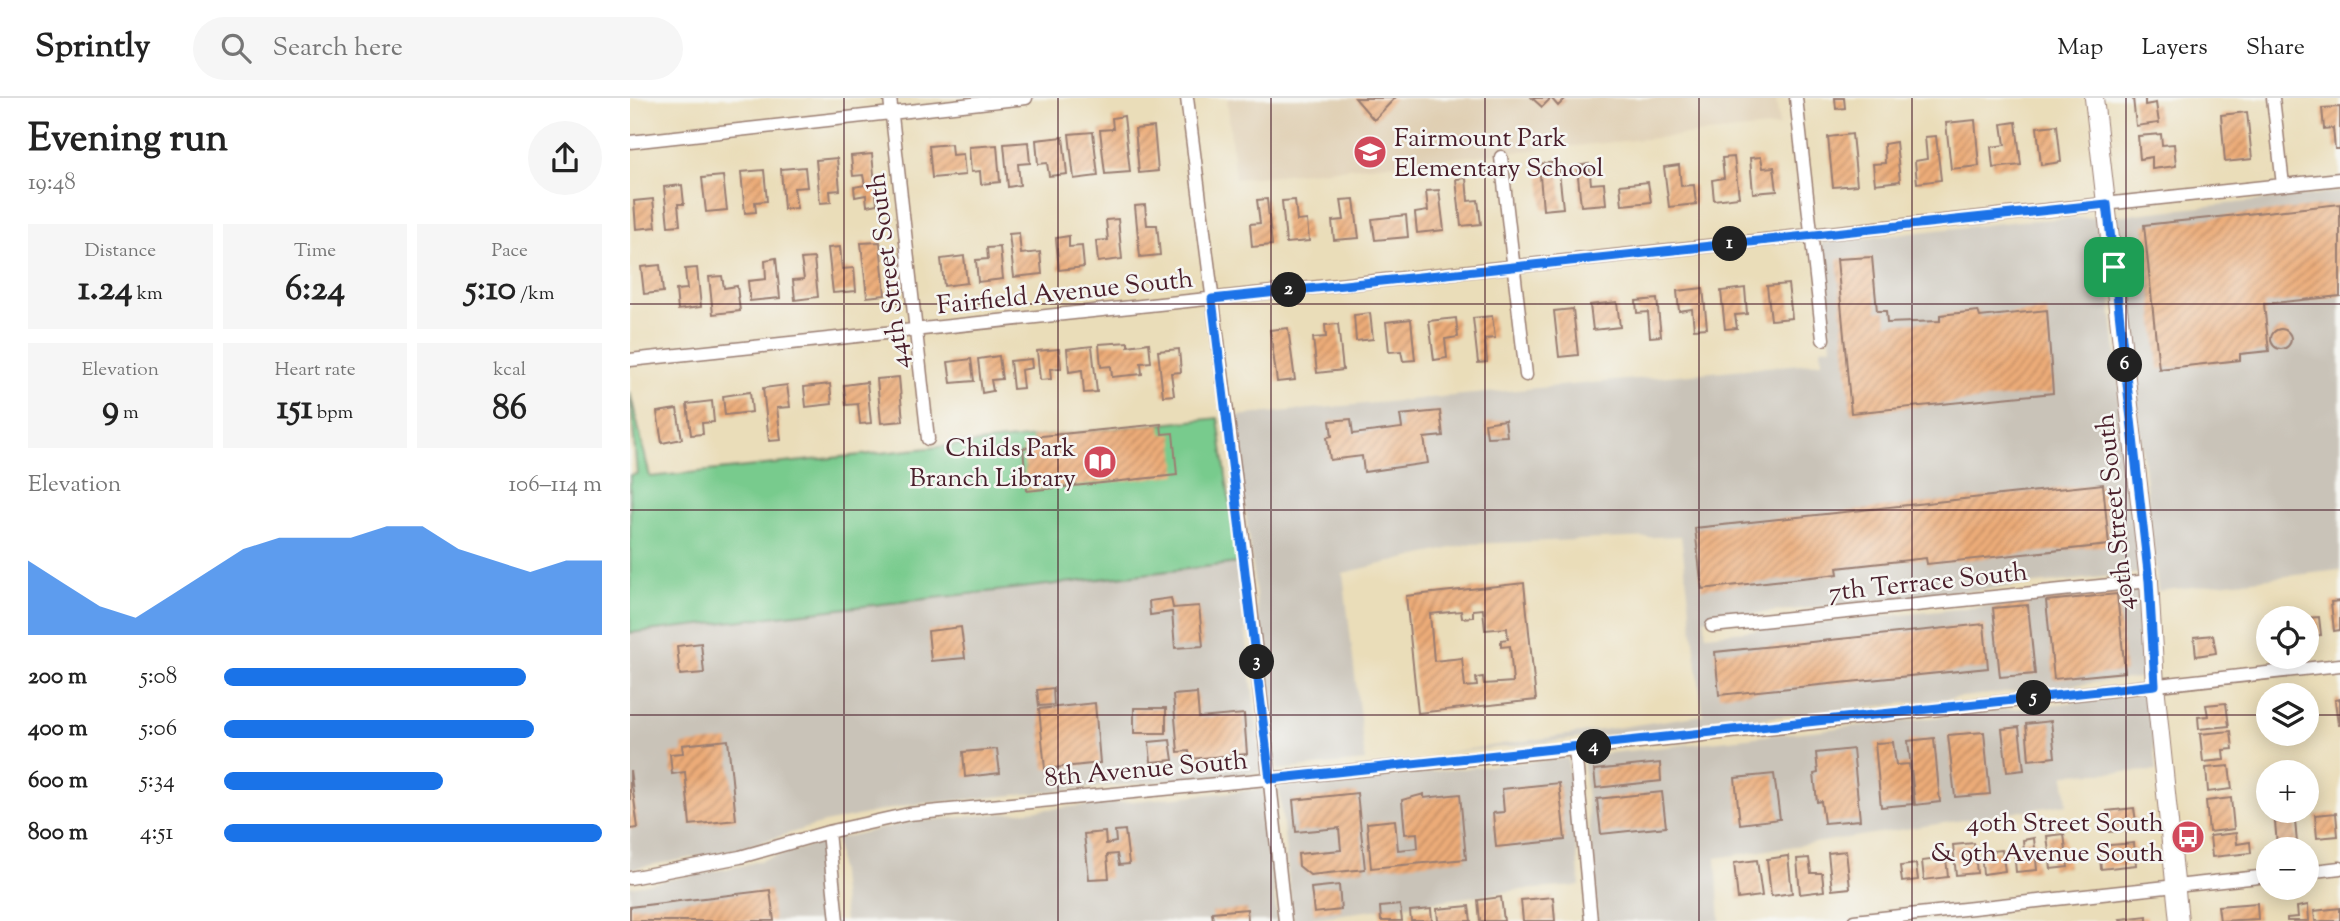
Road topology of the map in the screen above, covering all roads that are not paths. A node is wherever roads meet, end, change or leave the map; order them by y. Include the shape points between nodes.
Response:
1 (890, 98) edge
2 (1026, 98) edge
3 (1187, 98) edge
4 (1796, 98) edge
5 (2094, 98) edge
6 (2273, 98) edge
7 (892, 113) junction
8 (630, 142) edge
9 (1501, 157) dead end
10 (2340, 179) edge
11 (2283, 185) junction
12 (2107, 204) junction
13 (1812, 235) junction
14 (1513, 267) junction
15 (1212, 299) junction
16 (917, 330) junction
17 (1823, 340) dead end
18 (630, 360) edge
19 (1526, 375) dead end
20 (928, 439) dead end
21 (2149, 581) junction
22 (1712, 626) dead end
23 (2340, 665) edge
24 (2155, 685) junction
25 (1575, 749) junction
26 (1270, 779) junction
27 (828, 832) junction
28 (2340, 868) edge
29 (2319, 870) edge
30 (2256, 877) edge
31 (630, 878) edge
32 (2175, 886) junction
33 (1874, 920) edge
34 (837, 921) edge
35 (1285, 921) edge
36 (1591, 921) edge
37 (1854, 921) edge
38 (2179, 921) edge

1 - 7 street, 44th Street South
2 - 7 street
3 - 15 street
4 - 13 street
5 - 12 street, 40th Street South
6 - 11 street
7 - 8 street
7 - 16 street, 44th Street South
9 - 14 street
10 - 11 street, Fairfield Avenue South
11 - 12 street, Fairfield Avenue South
12 - 13 street, Fairfield Avenue South
12 - 21 street, 40th Street South
13 - 14 street, Fairfield Avenue South
13 - 17 street
14 - 15 street, Fairfield Avenue South
14 - 19 street
15 - 16 street, Fairfield Avenue South
15 - 26 street
16 - 18 street, Fairfield Avenue South
16 - 20 street, 44th Street South
21 - 22 street, 7th Terrace South
21 - 24 street, 40th Street South
23 - 24 street, 8th Avenue South
24 - 25 street, 8th Avenue South
24 - 32 street, 40th Street South
25 - 26 street, 8th Avenue South
25 - 36 street
26 - 27 street, 8th Avenue South via 909,814
26 - 35 street
27 - 31 street, 8th Avenue South via 740,857
27 - 34 street
28 - 29 street
30 - 32 street
32 - 33 street
32 - 38 street, 40th Street South
33 - 37 street

